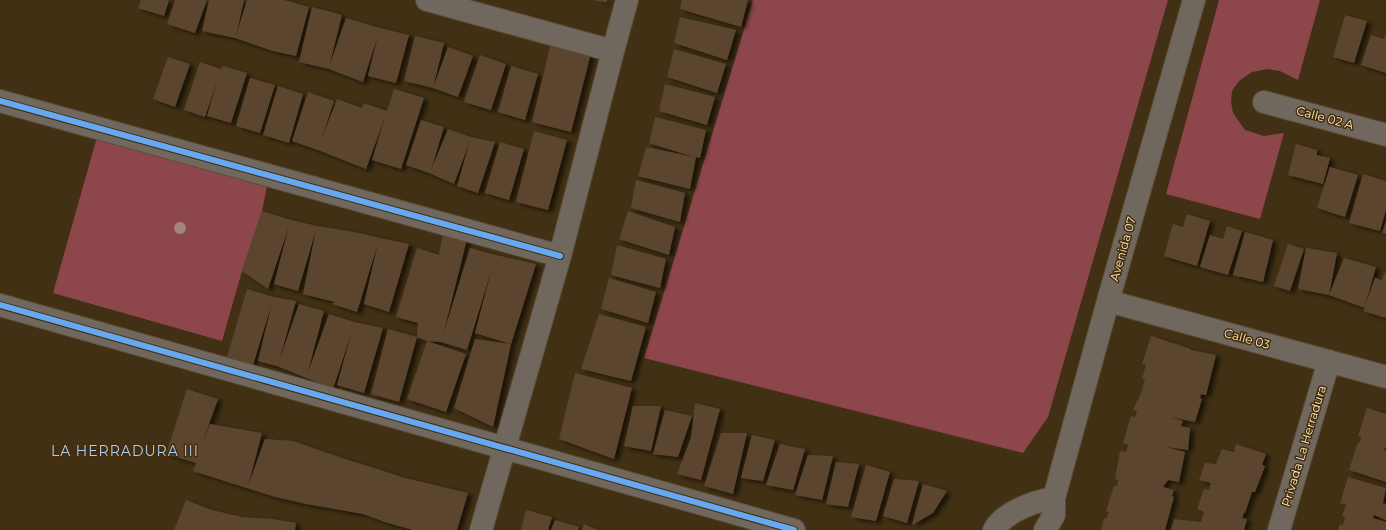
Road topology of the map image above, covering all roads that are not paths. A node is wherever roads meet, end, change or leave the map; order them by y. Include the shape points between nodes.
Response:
1 (427, 0) edge
2 (627, 0) edge
3 (1194, 0) edge
4 (613, 51) junction
5 (0, 101) edge
6 (1264, 102) dead end
7 (1386, 135) edge
8 (560, 256) junction
9 (1108, 301) junction
10 (0, 305) edge
11 (1329, 361) junction
12 (1386, 377) edge
13 (504, 448) junction
14 (1054, 498) junction
15 (481, 530) edge
16 (794, 530) edge
17 (994, 530) edge
18 (1045, 530) edge
19 (1279, 530) edge

1 - 4 street
2 - 4 street
3 - 9 street, Avenida 07
4 - 8 street
5 - 8 street
6 - 7 street, Calle 02 A
8 - 13 street
9 - 11 street, Calle 03
9 - 14 street, Avenida 07
10 - 13 street
11 - 12 street, Calle 03
11 - 19 street, Privada La Herradura
13 - 15 street
13 - 16 street
14 - 17 street via 1016,510
14 - 18 street, Avenida 07 via 1054,515

